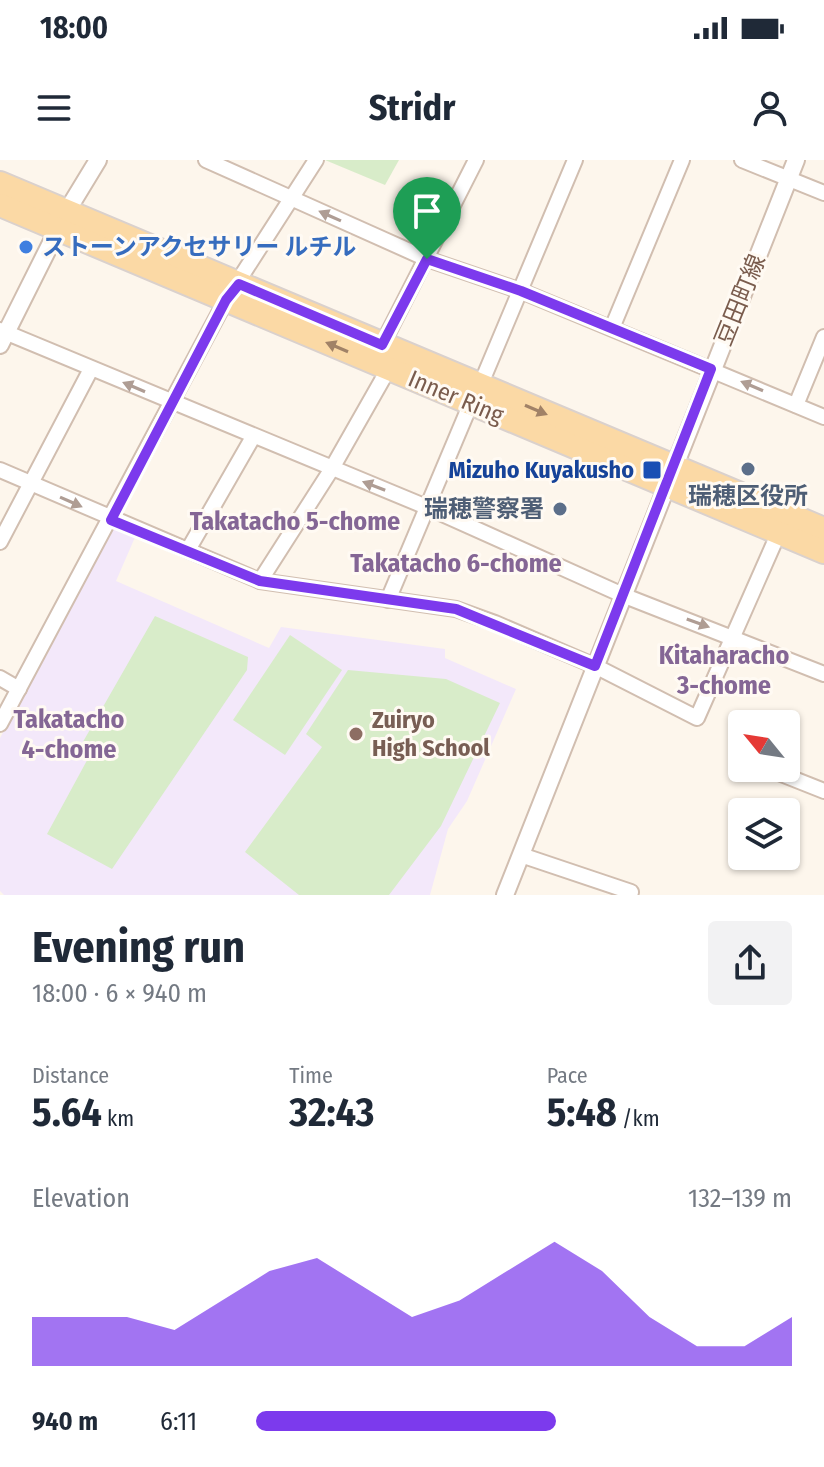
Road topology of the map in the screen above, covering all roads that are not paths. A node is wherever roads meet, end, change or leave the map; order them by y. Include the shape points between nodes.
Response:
1 (98, 160) edge
2 (206, 160) edge
3 (316, 160) edge
4 (476, 160) edge
5 (575, 160) edge
6 (682, 160) edge
7 (742, 160) edge
8 (796, 160) edge
9 (789, 179) junction
10 (0, 183) edge
11 (824, 193) edge
12 (292, 199) junction
13 (0, 205) edge
14 (63, 220) junction
15 (427, 259) junction
16 (521, 291) junction
17 (232, 292) junction
18 (612, 328) junction
19 (2, 336) edge
20 (824, 337) edge
21 (382, 345) junction
22 (389, 368) junction
23 (91, 369) junction
24 (711, 369) junction
25 (476, 394) junction
26 (174, 403) junction
27 (796, 405) junction
28 (824, 417) edge
29 (253, 437) junction
30 (0, 470) edge
31 (331, 470) junction
32 (670, 477) junction
33 (31, 484) junction
34 (429, 508) junction
35 (111, 520) junction
36 (824, 529) edge
37 (779, 532) junction
38 (0, 542) edge
39 (188, 550) junction
40 (824, 552) edge
41 (260, 581) junction
42 (625, 596) junction
43 (388, 600) junction
44 (734, 636) junction
45 (595, 666) junction
46 (824, 674) edge
47 (0, 678) edge
48 (19, 689) junction
49 (0, 724) edge
50 (800, 781) edge
51 (824, 791) edge
52 (521, 855) junction
53 (631, 892) dead end
54 (505, 895) edge

1 - 14 street
2 - 12 street
3 - 12 street
4 - 15 street
5 - 16 street
6 - 18 street
7 - 9 street
8 - 9 street, 豆田町線
9 - 11 street
9 - 24 street, 豆田町線
10 - 14 main road, Inner Ring
15 -> 12 street
12 - 17 street
13 - 14 main road, Inner Ring
14 - 17 main road, Inner Ring
14 - 19 street
15 - 16 street
15 - 21 street
16 - 18 street
16 - 25 street
17 - 21 main road, Inner Ring
22 -> 17 main road, Inner Ring
17 - 26 street
18 - 24 street
19 - 23 street
20 - 27 street
21 - 25 main road, Inner Ring
22 - 25 main road, Inner Ring
22 - 31 street
26 -> 23 street
23 - 33 street
27 -> 24 street
24 - 32 street, 豆田町線
25 - 32 main road, Inner Ring
25 - 34 street
26 - 29 street
26 - 35 street
27 - 28 street
29 - 31 street
29 - 39 street
30 - 33 street
34 -> 31 street
31 - 41 street
32 - 36 main road, Inner Ring
32 - 37 main road, Inner Ring
32 - 42 street, 豆田町線
33 -> 35 street
33 - 38 street
34 - 42 street
34 - 43 street
35 - 39 street
35 - 48 street
37 - 40 main road, Inner Ring
37 - 44 street
39 - 41 street
41 - 43 street
42 -> 44 street
42 - 45 street, 豆田町線
43 - 45 street via 456,609
44 - 45 street via 697,718
44 - 46 street
45 - 52 street, 豆田町線
47 - 48 street
48 - 49 street
50 - 51 street
52 - 53 street
52 - 54 street, 豆田町線

